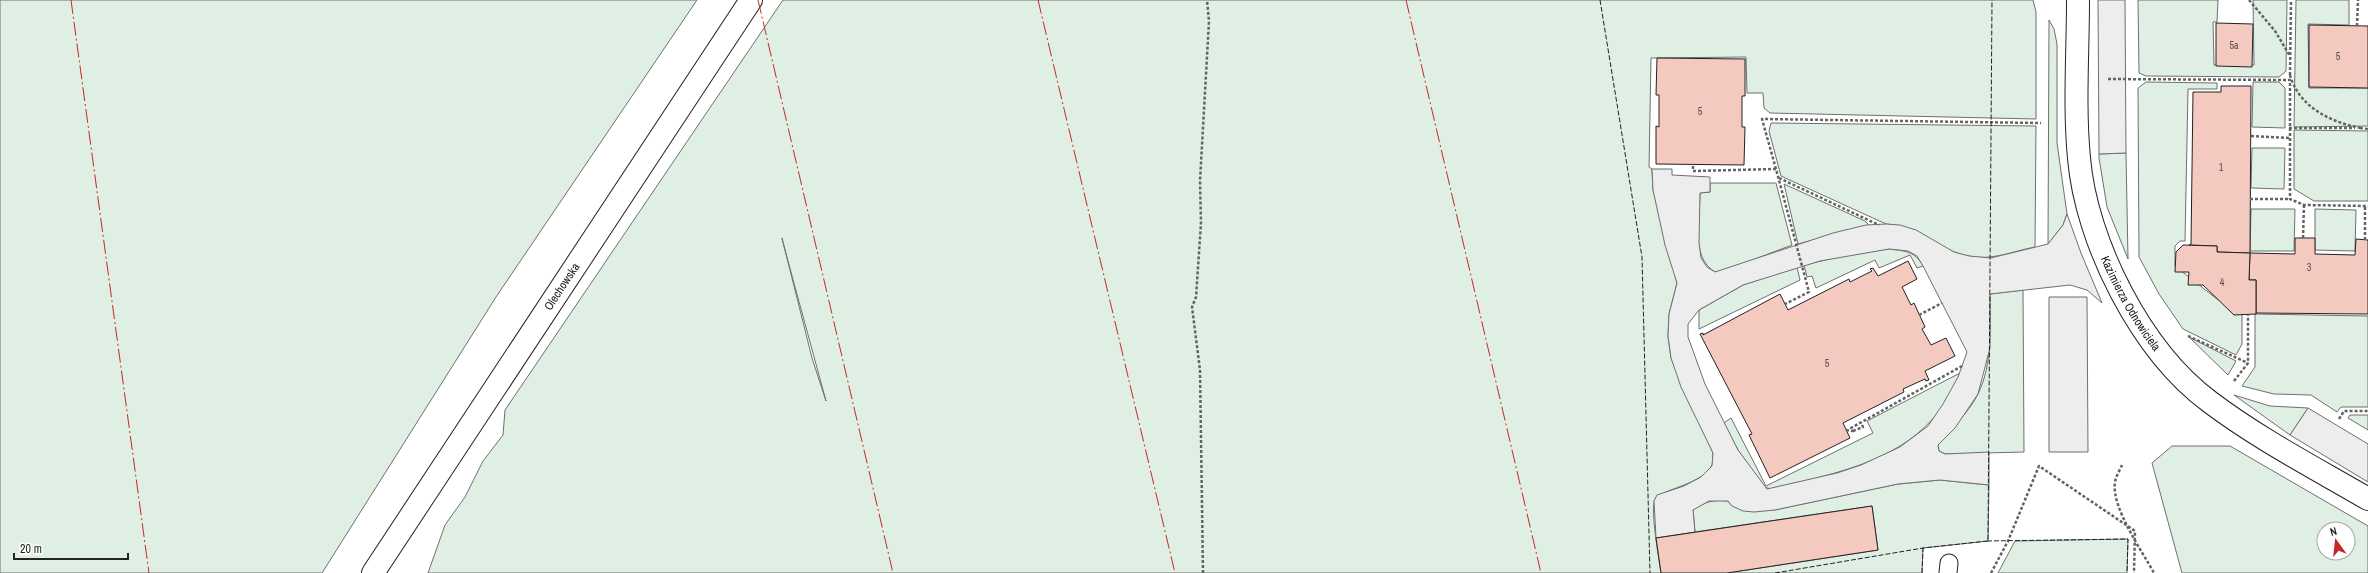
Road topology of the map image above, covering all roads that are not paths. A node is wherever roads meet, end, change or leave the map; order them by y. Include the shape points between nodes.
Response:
1 (751, 0) edge
2 (2078, 0) edge
3 (2368, 500) edge
4 (373, 573) edge

1 - 4 street, Olechowska
2 - 3 street, Kazimierza Odnowiciela via 2078,144 2082,180 2101,247 2130,310 2177,371 2209,401

